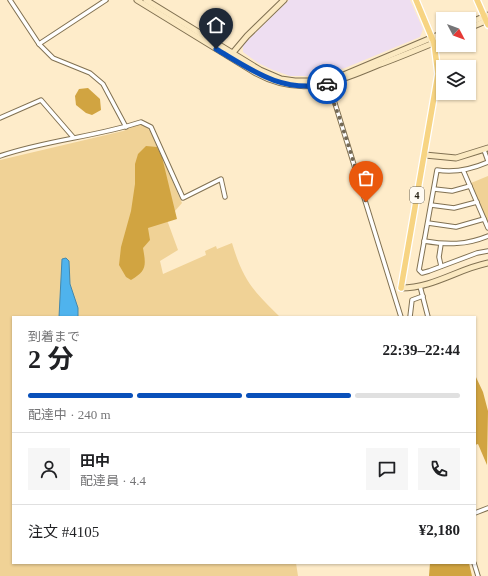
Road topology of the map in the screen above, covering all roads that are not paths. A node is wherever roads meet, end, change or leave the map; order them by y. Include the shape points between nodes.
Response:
1 (10, 0) edge
2 (106, 0) edge
3 (137, 0) edge
4 (146, 0) edge
5 (284, 0) edge
6 (416, 0) edge
7 (477, 0) edge
8 (487, 19) edge
9 (476, 21) edge
10 (476, 24) edge
11 (436, 38) edge
12 (433, 40) junction
13 (436, 40) edge
14 (39, 44) junction
15 (231, 55) junction
16 (329, 84) junction
17 (0, 118) edge
18 (126, 127) junction
19 (73, 137) junction
20 (486, 149) edge
21 (424, 155) junction
22 (0, 156) edge
23 (488, 161) edge
24 (463, 170) junction
25 (470, 186) junction
26 (434, 189) junction
27 (225, 197) dead end
28 (477, 202) junction
29 (431, 205) junction
30 (484, 218) junction
31 (428, 223) junction
32 (488, 228) edge
33 (488, 236) edge
34 (424, 241) junction
35 (441, 244) junction
36 (488, 251) edge
37 (488, 263) edge
38 (441, 266) junction
39 (420, 286) junction
40 (401, 288) joint
41 (423, 296) junction
42 (401, 316) edge
43 (410, 316) edge
44 (428, 316) edge
45 (488, 508) edge
46 (476, 513) edge
47 (474, 564) edge
48 (478, 576) edge

1 - 14 street
2 - 14 street
3 - 15 main road
4 - 15 main road
5 - 15 main road
6 - 12 main road, 4
7 - 8 main road
8 - 9 main road
8 - 10 main road
11 - 12 main road
12 - 13 main road
12 - 15 main road via 341,76 314,82 281,79
12 - 16 main road
12 - 21 main road, 4 via 438,60 437,84
14 - 18 street via 54,58 90,73 103,84
15 - 16 main road via 262,76 281,83 308,86
16 - 42 street
17 - 19 street via 41,100
18 - 19 street
18 - 27 street via 142,122 151,128 183,198 221,178
19 - 22 street
20 - 21 main road via 456,158
20 - 23 street
21 - 40 main road, 4
23 - 24 street
24 - 25 street
24 - 26 street via 437,170
25 - 26 street via 452,191
25 - 28 street
26 - 29 street
28 - 29 street via 454,208
28 - 30 street
29 - 31 street
30 - 31 street via 456,226
30 - 32 street
31 - 34 street
33 - 35 street via 467,243
34 - 35 street
34 - 38 street via 419,270 422,273
35 - 38 street
36 - 38 street
37 - 39 main road
39 - 40 main road
39 - 41 street
41 - 43 street via 412,300
41 - 44 street
45 - 46 street
47 - 48 street

